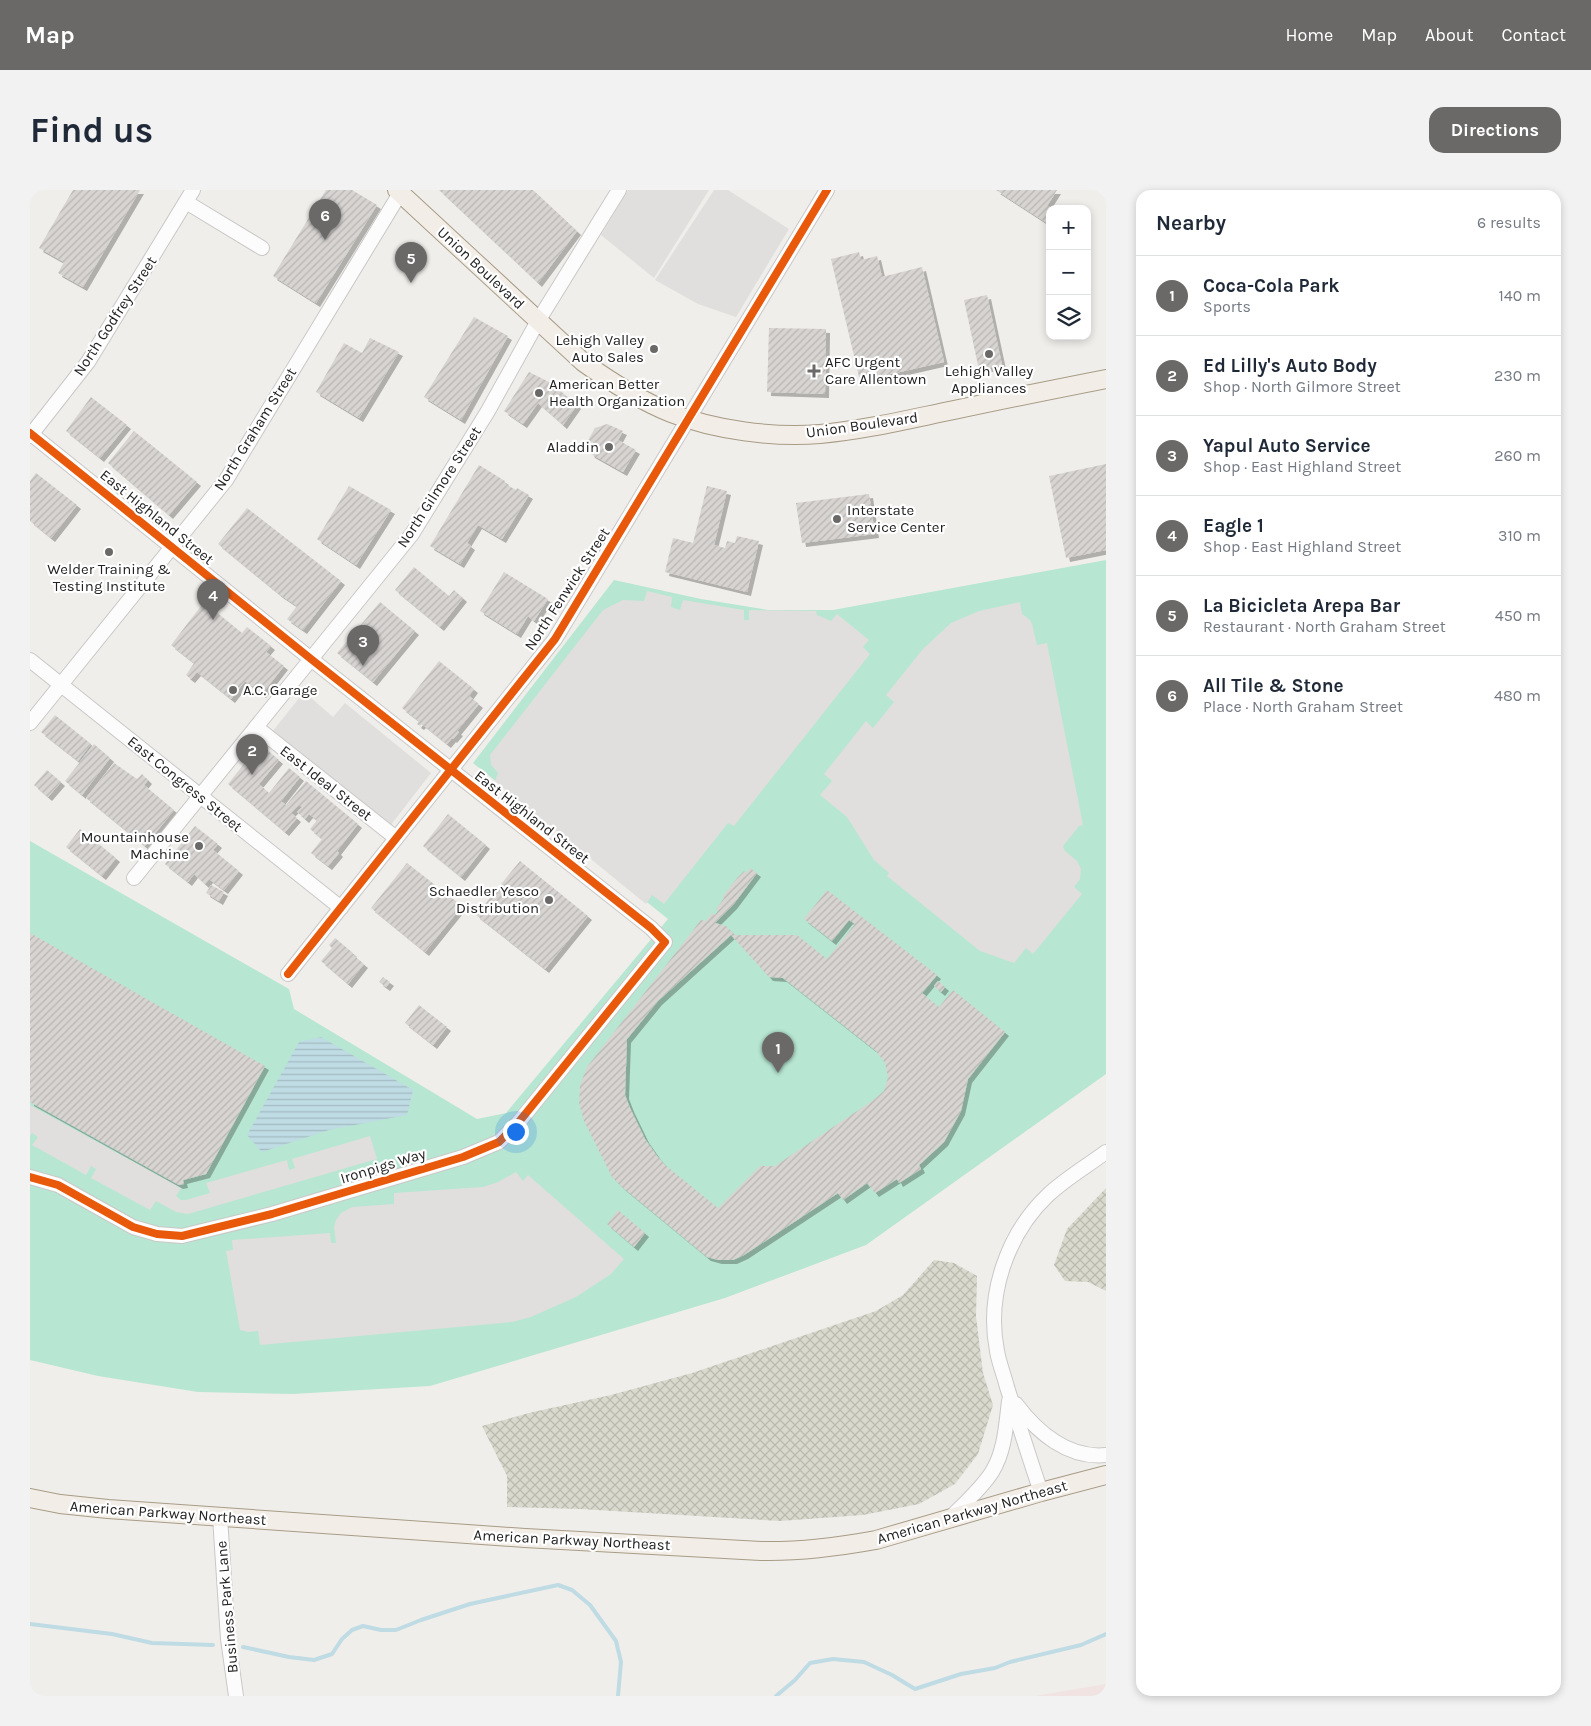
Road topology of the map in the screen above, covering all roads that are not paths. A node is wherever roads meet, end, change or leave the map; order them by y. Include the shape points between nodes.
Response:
1 (619, 190) edge
2 (827, 190) edge
3 (400, 191) edge
4 (190, 196) edge
5 (262, 248) dead end
6 (538, 321) junction
7 (1106, 379) edge
8 (688, 419) junction
9 (30, 434) edge
10 (172, 547) junction
11 (311, 659) junction
12 (30, 660) edge
13 (61, 685) junction
14 (30, 723) edge
15 (256, 727) junction
16 (451, 770) junction
17 (200, 796) junction
18 (396, 838) junction
19 (134, 878) dead end
20 (340, 908) junction
21 (665, 942) joint
22 (288, 974) dead end
23 (1106, 1152) edge
24 (30, 1178) edge
25 (1010, 1395) junction
26 (1106, 1455) edge
27 (1106, 1475) edge
28 (1041, 1492) junction
29 (30, 1498) edge
30 (220, 1517) junction
31 (950, 1518) junction
32 (236, 1696) edge

1 - 6 street, North Gilmore Street
2 - 8 street, North Fenwick Street
3 - 6 main road, Union Boulevard
3 - 10 street, North Graham Street via 226,480
4 - 5 street
4 - 9 street, North Godfrey Street via 88,362
6 - 8 main road, Union Boulevard via 583,362 611,382
6 - 11 street, North Gilmore Street via 488,411 412,534
7 - 8 main road, Union Boulevard via 820,434 760,433
8 - 16 street, North Fenwick Street via 556,639
9 - 10 street, East Highland Street
10 - 11 street, East Highland Street
10 - 13 street, North Graham Street
11 - 15 street, North Gilmore Street
11 - 16 street, East Highland Street
12 - 13 street, East Congress Street
13 - 14 street, North Graham Street
13 - 17 street, East Congress Street
15 - 17 street, North Gilmore Street
15 - 18 street, East Ideal Street
16 - 18 street, North Fenwick Street
16 - 21 street, East Highland Street
17 - 19 street, North Gilmore Street
17 - 20 street, East Congress Street
18 - 20 street, North Fenwick Street
20 - 22 street, North Fenwick Street
21 - 24 street, Ironpigs Way via 528,1111 499,1142 462,1157 272,1214 182,1236 157,1234 134,1227 58,1185
23 - 25 street via 1059,1186 1038,1206 1015,1238 1002,1265 995,1307 995,1334
25 - 26 street via 1044,1435 1071,1450
25 - 28 street
25 - 31 street via 1005,1436 996,1464 978,1489
27 - 28 main road, American Parkway Northeast
28 - 31 main road, American Parkway Northeast
29 - 30 main road, American Parkway Northeast via 108,1509
30 - 31 main road, American Parkway Northeast via 786,1552 876,1540
30 - 32 street, Business Park Lane via 228,1639

